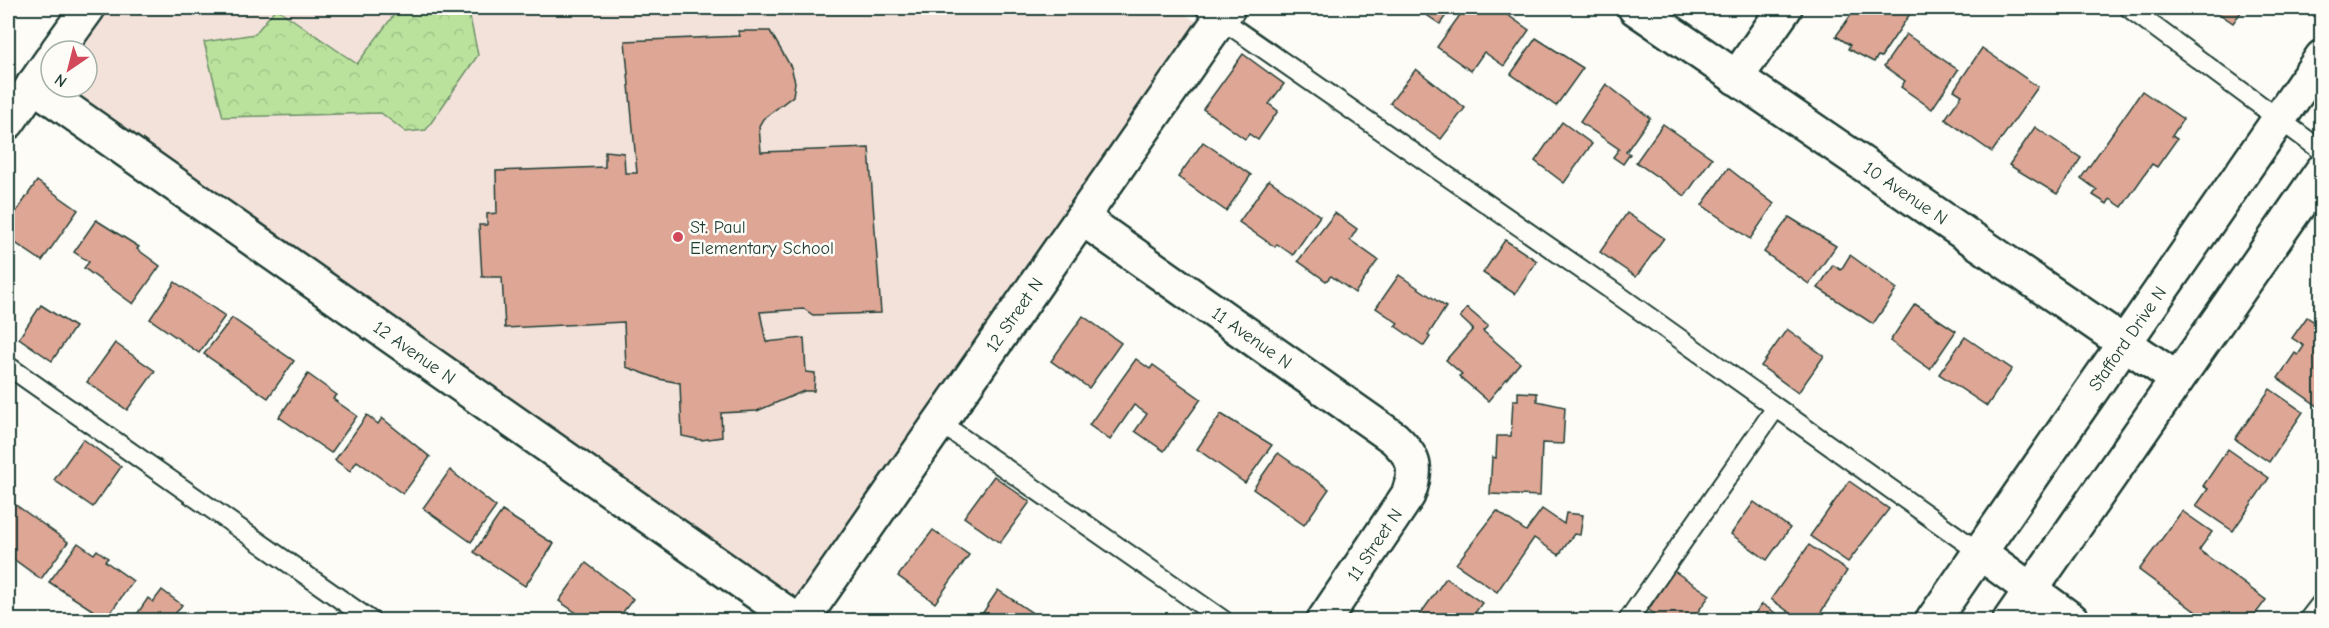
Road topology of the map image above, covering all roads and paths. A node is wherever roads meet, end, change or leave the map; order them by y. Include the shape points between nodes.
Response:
1 (88, 8) edge
2 (1635, 8) edge
3 (1785, 8) edge
4 (2129, 8) edge
5 (1218, 11) edge
6 (66, 39) edge
7 (2322, 57) edge
8 (39, 77) edge
9 (1736, 78) junction
10 (78, 99) edge
11 (2278, 119) junction
12 (8, 122) edge
13 (2322, 151) edge
14 (2322, 171) edge
15 (1082, 218) junction
16 (2126, 344) junction
17 (8, 366) edge
18 (2177, 379) junction
19 (1775, 409) junction
20 (939, 422) junction
21 (1413, 465) joint
22 (1979, 552) junction
23 (2032, 591) junction
24 (2322, 602) edge
25 (370, 621) edge
26 (796, 621) edge
27 (802, 621) edge
28 (1223, 621) edge
29 (1324, 621) edge
30 (1628, 621) edge
31 (1933, 621) edge
32 (2010, 621) edge
33 (2072, 621) edge
34 (2308, 621) edge

1 - 6 street
2 - 9 street, 10 Avenue N
3 - 9 street
4 - 11 lane
5 - 15 street, 12 Street N
5 - 19 lane
7 - 11 street, Stafford Drive N
8 - 12 street
9 - 16 street, 10 Avenue N
10 - 26 street, 12 Avenue N
11 - 13 lane
11 - 16 street, Stafford Drive N
14 - 18 street
15 - 20 street, 12 Street N
15 - 21 street, 11 Avenue N via 1394,438 1410,454
16 - 18 street, 10 Avenue N
16 - 22 street, Stafford Drive N
17 - 25 lane
18 - 23 street
19 - 22 lane
19 - 30 lane
20 - 27 street, 12 Street N
20 - 28 lane
21 - 29 street, 11 Street N via 1414,479 1401,508
22 - 23 street
22 - 31 street, Stafford Drive N
23 - 32 street
23 - 33 street
24 - 34 lane

